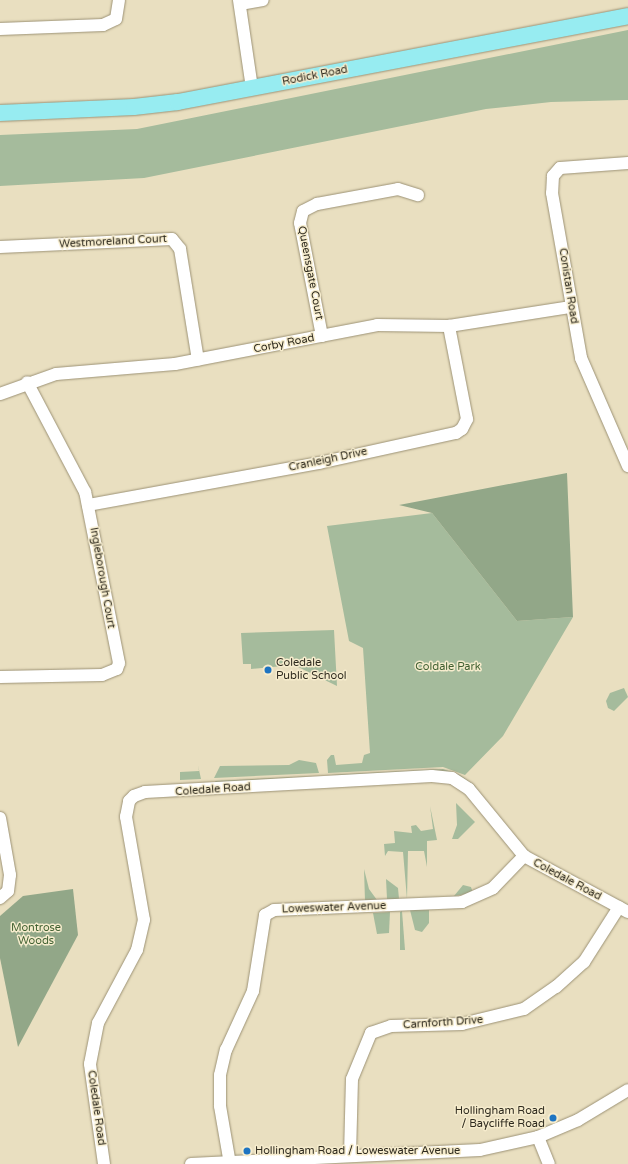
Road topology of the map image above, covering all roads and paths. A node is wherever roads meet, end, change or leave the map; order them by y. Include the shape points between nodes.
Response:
1 (119, 0) edge
2 (262, 0) edge
3 (239, 2) edge
4 (628, 16) edge
5 (0, 29) edge
6 (252, 88) junction
7 (0, 112) edge
8 (628, 163) edge
9 (418, 195) dead end
10 (0, 246) edge
11 (570, 307) junction
12 (449, 326) junction
13 (322, 336) junction
14 (198, 360) junction
15 (27, 382) junction
16 (0, 394) edge
17 (628, 466) edge
18 (88, 506) junction
19 (0, 677) edge
20 (0, 818) edge
21 (524, 856) junction
22 (0, 898) edge
23 (624, 909) edge
24 (628, 1090) edge
25 (538, 1137) junction
26 (350, 1155) junction
27 (230, 1163) edge
28 (104, 1164) edge
29 (191, 1164) edge
30 (549, 1164) edge

1 - 5 street via 116,19 103,25
2 - 3 street
3 - 6 street
4 - 6 main road, Rodick Road
6 - 7 main road, Rodick Road via 134,107
8 - 11 street, Conistan Road via 560,168 554,176 552,193
9 - 13 street, Queensgate Court via 398,189 317,204 303,211 300,223
10 - 14 street, Westmoreland Court via 172,239 180,249
11 - 12 street, Corby Road
11 - 17 street, Conistan Road via 581,358
12 - 13 street, Corby Road via 378,326
12 - 18 street, Cranleigh Drive via 466,419 462,429 456,432 319,463
13 - 14 street, Corby Road
14 - 15 street, Corby Road via 151,368 56,374
15 - 16 street, Corby Road
15 - 18 street, Ingleborough Court via 78,478
18 - 19 street, Ingleborough Court via 119,663 117,669 102,675
20 - 22 street via 10,875 8,891
21 - 23 street, Coledale Road
21 - 27 street, Loweswater Avenue via 492,888 462,902 274,910 265,915 253,991 226,1050 220,1075 220,1101
21 - 28 street, Coledale Road via 469,790 448,778 144,792 134,796 129,801 126,817 144,920 138,950 98,1023 90,1064
23 - 26 street, Carnforth Drive via 584,962 556,987 524,1009 491,1019 391,1026 371,1033 352,1079
24 - 25 street via 578,1120
25 - 26 street via 480,1150
25 - 30 street
26 - 27 street
27 - 29 street

